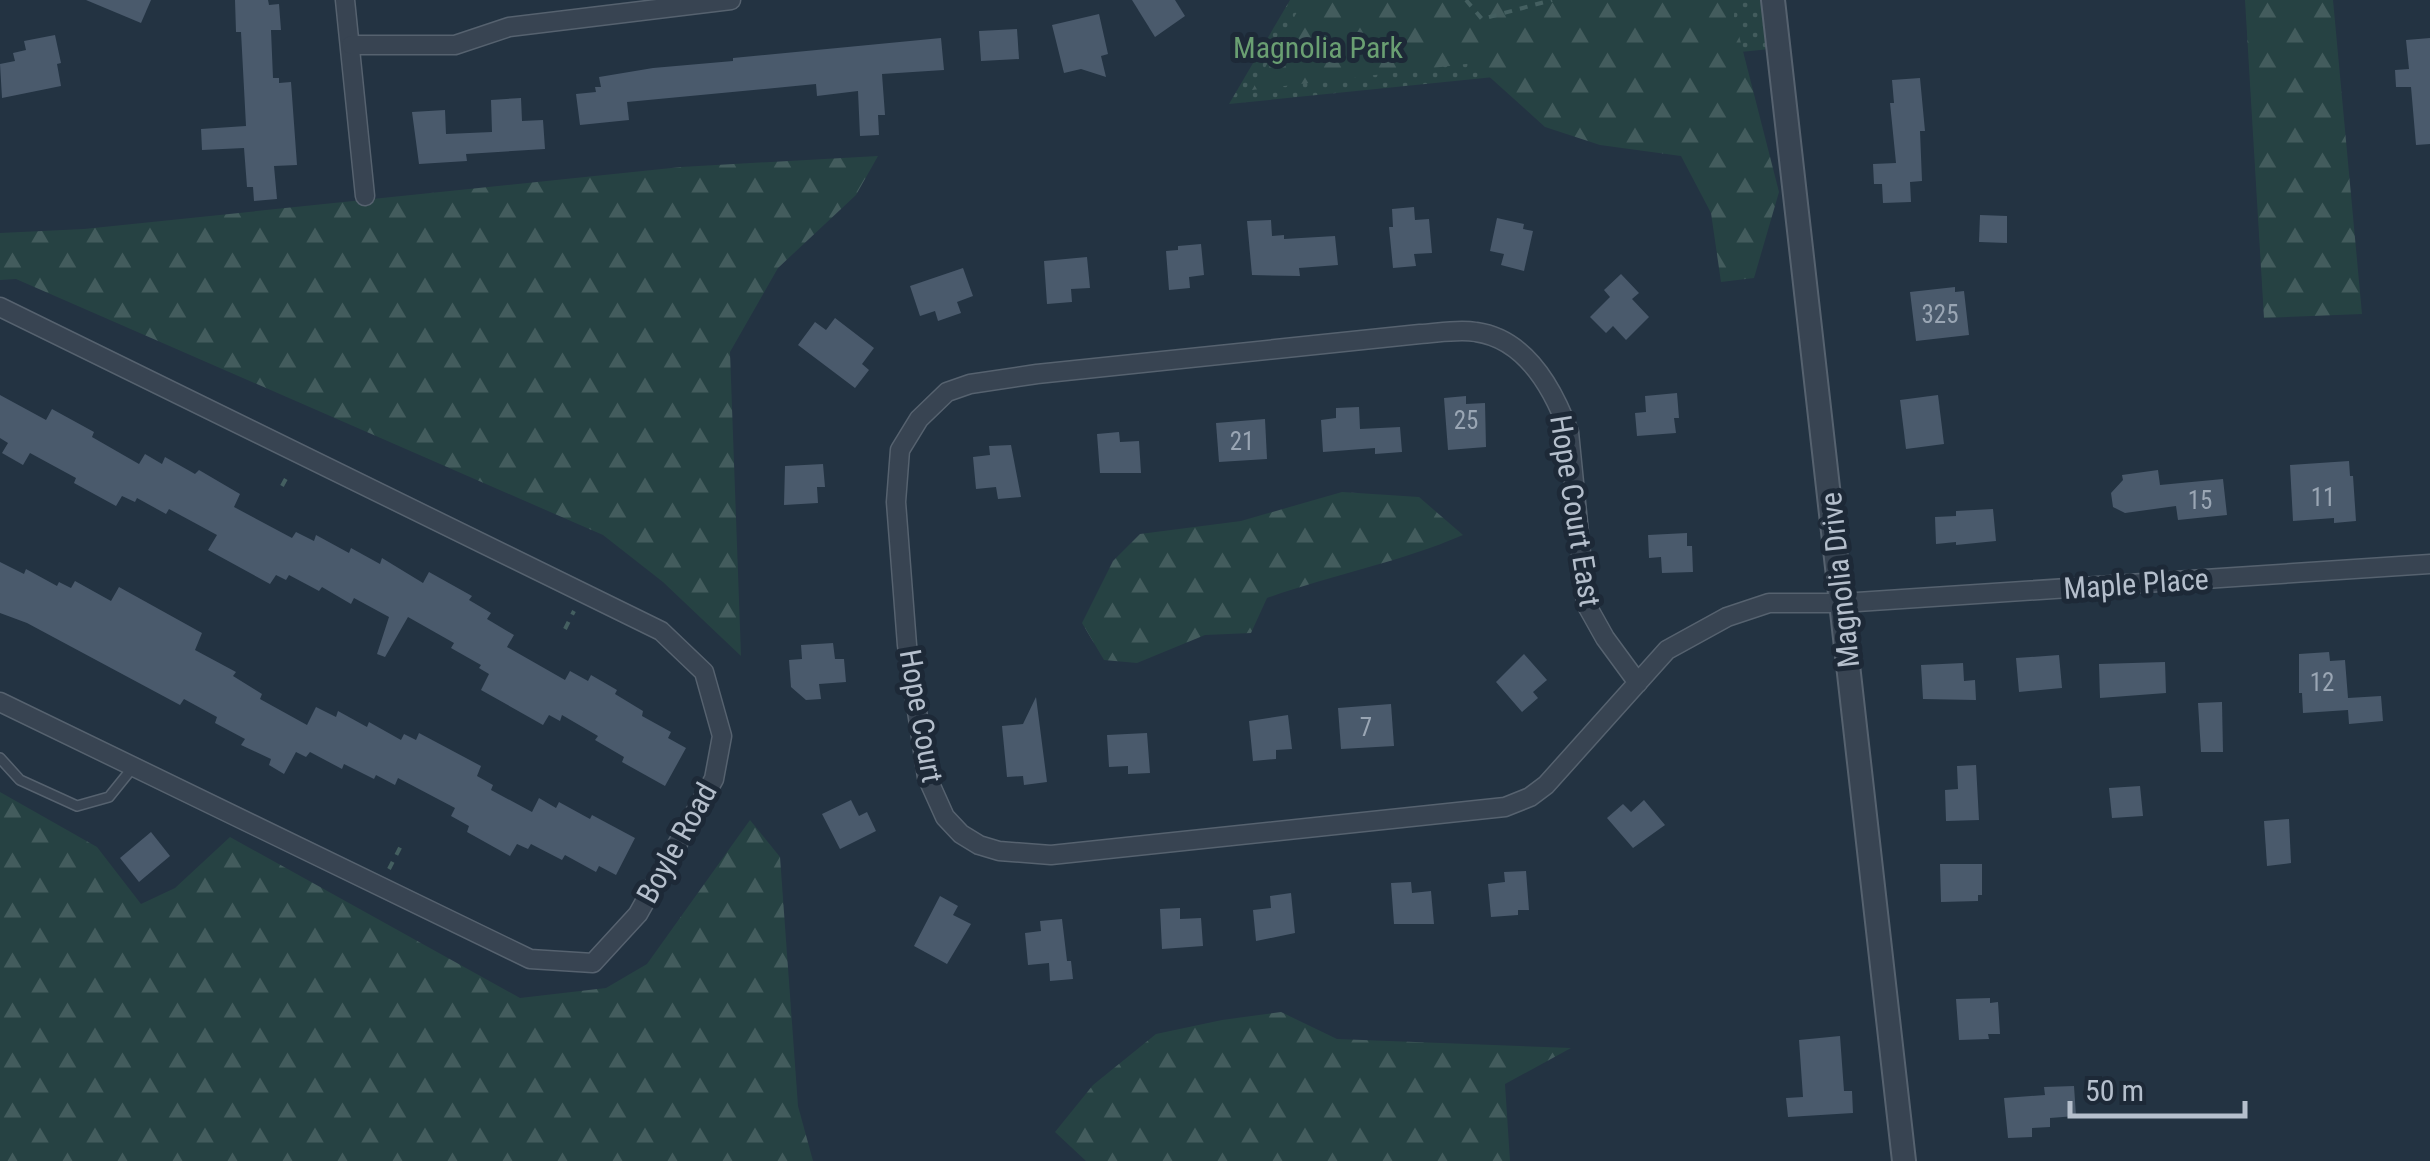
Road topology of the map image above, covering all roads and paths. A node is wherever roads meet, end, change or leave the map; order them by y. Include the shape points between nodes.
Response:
1 (346, 0) edge
2 (732, 0) edge
3 (1466, 0) edge
4 (1552, 0) edge
5 (1773, 0) edge
6 (352, 45) junction
7 (365, 196) dead end
8 (0, 307) edge
9 (1510, 343) joint
10 (2430, 564) edge
11 (1842, 604) junction
12 (1638, 683) junction
13 (2, 707) edge
14 (0, 758) edge
15 (134, 766) junction
16 (403, 842) dead end
17 (380, 886) junction
18 (1904, 1161) edge

1 - 6 street
2 - 6 street via 509,27 455,45
3 - 4 path via 1482,20
5 - 11 street, Magnolia Drive
6 - 7 street
8 - 17 street, Boyle Road via 661,632 704,672 722,736 714,779 638,914 593,963 530,959
9 - 12 street, Hope Court East via 1560,406 1586,604
9 - 12 street, Hope Court via 1472,331 1420,334 1038,374 970,384 932,404 900,450 896,502 907,646 932,791 961,834 979,845 1024,854 1476,812 1506,807 1546,784
10 - 11 street, Maple Place
11 - 12 street, Hope Court via 1770,603 1727,618 1666,650
11 - 18 street, Magnolia Drive
13 - 15 street, Boyle Road
14 - 15 lane via 20,780 76,806 109,797
15 - 17 street, Boyle Road
16 - 17 path

